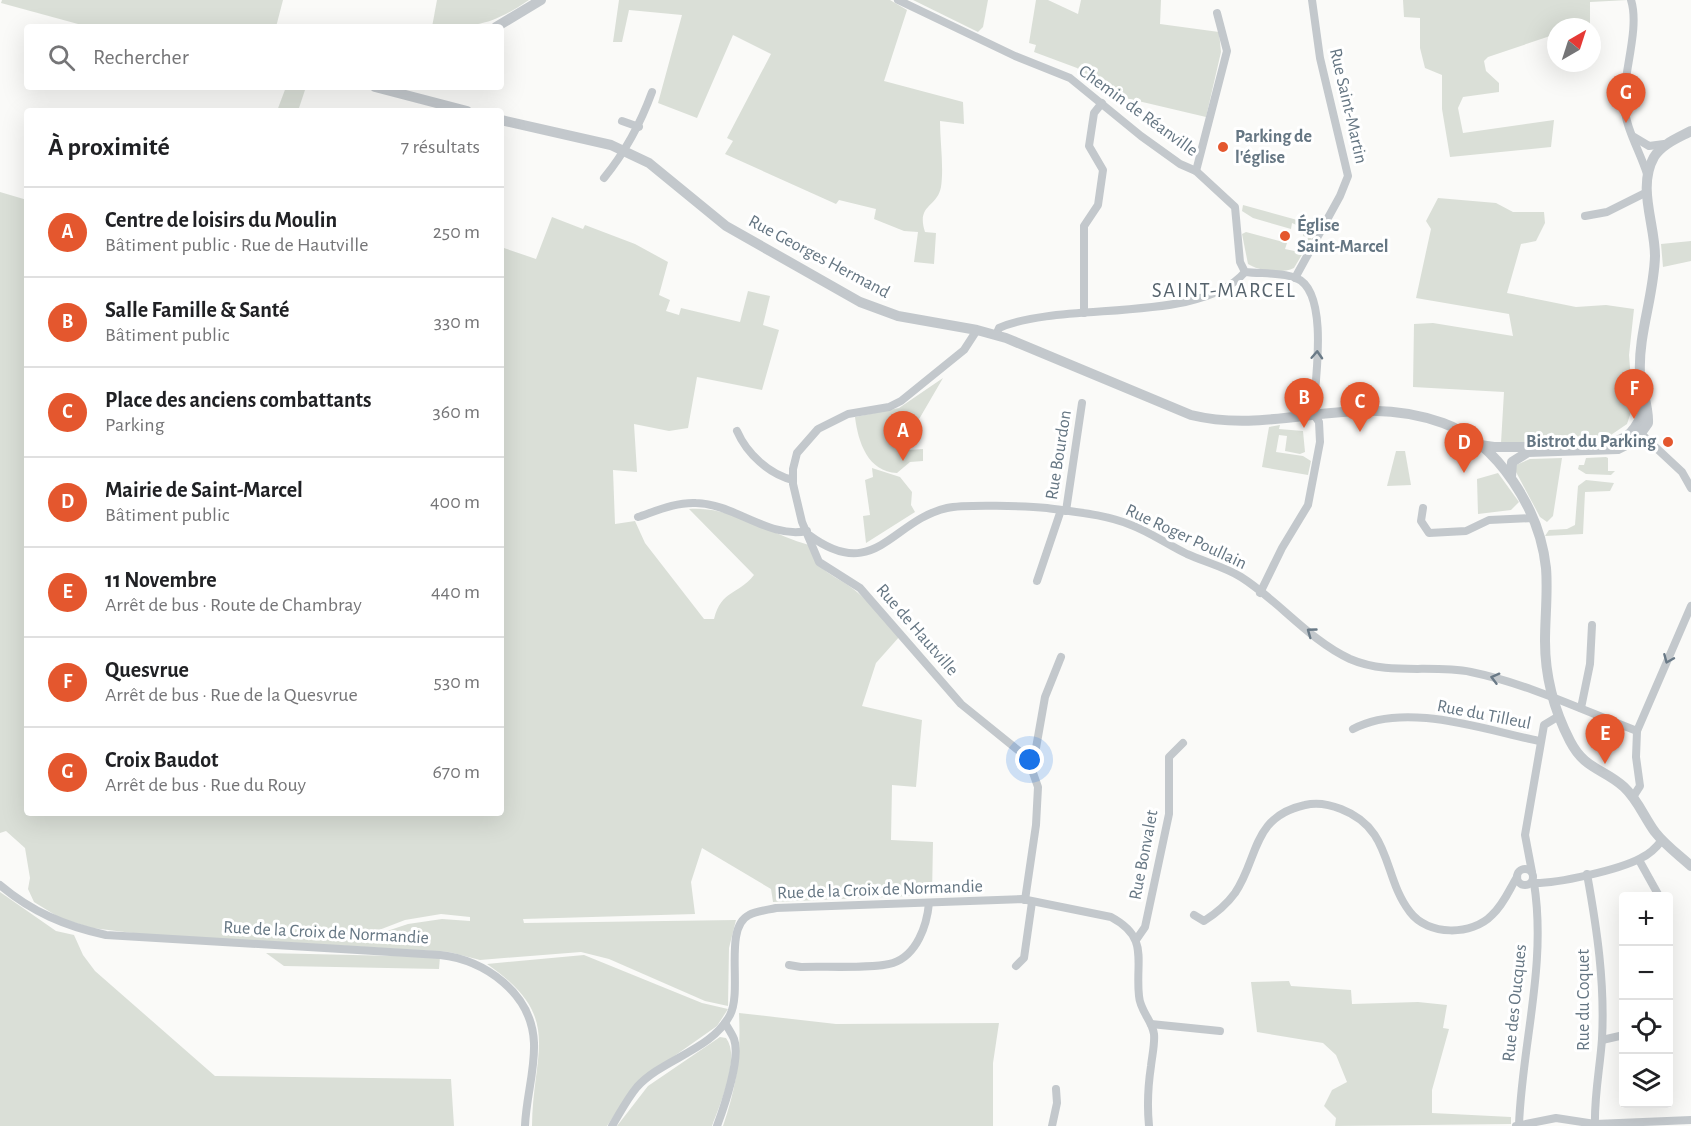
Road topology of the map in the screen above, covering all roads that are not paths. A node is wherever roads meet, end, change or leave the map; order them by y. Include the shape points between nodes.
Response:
1 (541, 0) edge
2 (898, 0) edge
3 (1312, 0) edge
4 (1631, 0) edge
5 (1217, 13) dead end
6 (501, 24) edge
7 (385, 90) edge
8 (652, 92) dead end
9 (1102, 103) junction
10 (447, 108) edge
11 (504, 121) edge
12 (622, 121) dead end
13 (639, 127) junction
14 (1691, 131) edge
15 (1631, 134) junction
16 (1666, 144) junction
17 (625, 152) junction
18 (1196, 171) junction
19 (1648, 176) junction
20 (604, 178) dead end
21 (1647, 192) junction
22 (1585, 216) dead end
23 (1245, 272) junction
24 (1295, 278) junction
25 (1084, 313) junction
26 (978, 330) junction
27 (996, 335) junction
28 (1082, 404) dead end
29 (1313, 413) junction
30 (737, 431) dead end
31 (1639, 431) junction
32 (1478, 444) junction
33 (1511, 448) junction
34 (1498, 460) junction
35 (1511, 477) junction
36 (793, 480) junction
37 (1691, 488) edge
38 (1423, 508) dead end
39 (1063, 511) junction
40 (638, 518) dead end
41 (1533, 518) junction
42 (808, 533) junction
43 (1037, 581) dead end
44 (1260, 593) junction
45 (1691, 606) edge
46 (1592, 625) dead end
47 (1061, 657) dead end
48 (1551, 695) junction
49 (1581, 708) junction
50 (1559, 716) junction
51 (1353, 729) dead end
52 (1637, 732) junction
53 (1539, 741) junction
54 (1183, 742) dead end
55 (1026, 759) junction
56 (1633, 797) junction
57 (1662, 840) junction
58 (1528, 852) junction
59 (1639, 860) junction
60 (1691, 866) edge
61 (1532, 872) junction
62 (1519, 874) junction
63 (1587, 874) junction
64 (1533, 883) junction
65 (0, 885) edge
66 (1522, 885) junction
67 (1511, 890) junction
68 (1656, 892) edge
69 (1028, 901) junction
70 (929, 903) junction
71 (1194, 915) dead end
72 (1136, 940) junction
73 (789, 965) dead end
74 (1016, 966) dead end
75 (724, 1023) junction
76 (1151, 1024) junction
77 (1220, 1031) dead end
78 (1619, 1036) edge
79 (1602, 1040) junction
80 (1056, 1089) dead end
81 (1691, 1120) edge
82 (1595, 1125) edge
83 (525, 1126) edge
84 (612, 1126) edge
85 (717, 1126) edge
86 (1052, 1126) edge
87 (1149, 1126) edge
88 (1518, 1126) edge

1 - 6 street
2 - 9 street, Chemin de Réanville via 1070,78
3 - 24 street, Rue Saint-Martin via 1320,58 1348,176
4 - 15 street via 1624,104
5 - 18 street via 1227,51
7 - 10 street
8 - 13 street
9 - 18 street, Chemin de Réanville via 1180,164
9 - 25 street via 1094,113 1089,147 1103,170 1098,205 1084,226
11 - 17 street, Rue Georges Hermand via 611,145
12 - 13 street
13 - 17 street
14 - 16 street
15 - 16 street via 1649,146
15 - 19 street
16 - 19 street via 1654,157
17 - 20 street
17 - 26 street, Rue Georges Hermand via 649,163 726,226 860,302 898,316
18 - 23 street, Chemin de Réanville via 1235,207 1240,262
19 - 21 street
21 - 22 street via 1607,212
21 - 31 street via 1655,255 1641,353 1646,406
23 - 24 street
23 - 25 street via 1218,292 1146,309
29 -> 24 street via 1318,335 1315,310 1311,292
25 - 27 street via 1032,316 999,328
26 - 27 street, Rue Georges Hermand
26 - 36 street, Rue de Hautville via 964,350 901,401 848,414 818,429 797,453
27 - 29 street, Rue Georges Hermand via 1191,415 1258,421
28 - 39 street, Rue Bourdon
29 - 32 street, Rue Georges Hermand via 1412,413 1446,424
29 - 44 street via 1319,422 1320,442 1308,505
30 - 36 street via 768,469
31 - 33 street via 1613,443
31 - 35 street via 1629,445 1618,449 1528,452 1512,462
31 - 37 street via 1682,472
32 - 33 street
32 - 34 street, Rue Georges Hermand
33 - 34 street
34 - 35 street, Rue Georges Hermand
35 - 41 street, Rue Georges Hermand
36 - 42 street, Rue de Hautville via 795,501
38 - 41 street via 1421,521 1429,533 1466,531 1489,520
39 - 42 street, Rue Roger Poullain via 949,507 933,512 865,553 820,543
39 - 43 street, Rue Bourdon
39 - 44 street, Rue Roger Poullain via 1132,525 1241,578
40 - 42 street via 676,504 697,503 735,512 779,531
41 - 48 street, Rue Georges Hermand via 1546,566 1545,643
42 - 55 street, Rue de Hautville via 819,562 860,588 961,704
48 -> 44 street, Rue Roger Poullain via 1472,672 1388,669 1350,659
45 -> 52 street
46 - 49 street via 1590,664
47 - 55 street via 1045,697 1036,748
48 - 49 street, Rue Roger Poullain
48 - 50 street, Rue Georges Hermand
49 - 52 street, Rue Roger Poullain
50 - 53 street via 1544,725
50 - 56 street, Rue Georges Hermand via 1570,743 1587,765 1608,775
51 - 53 street, Rue du Tilleul via 1386,717 1448,721
52 - 56 street via 1635,757 1640,786
53 - 58 street via 1525,835
54 - 72 street, Rue Bonvalet via 1169,757 1169,814 1145,927
55 - 69 street, Rue de Hautville via 1038,787
56 - 57 street, Rue Georges Hermand
57 - 59 street
57 - 60 street, Rue Georges Hermand
58 - 61 street
58 - 62 street
59 - 63 street
59 - 68 street
61 - 62 street via 1528,869
61 - 64 street, Rue des Oucques
62 - 66 street
62 - 67 street
63 - 64 street
63 - 79 street, Rue du Coquet via 1600,944
64 - 66 street
64 - 88 street, Rue des Oucques via 1539,952
65 - 83 street, Rue de la Croix de Normandie via 40,914 106,935 440,955 478,964 507,985 532,1027 533,1064
66 - 67 street
67 - 71 street via 1493,915 1479,923 1451,931 1423,923 1401,900 1379,839 1367,824 1350,812 1309,804 1275,819 1261,834 1235,893 1214,915 1204,921
69 - 70 street, Rue de la Croix de Normandie
69 - 72 street, Rue de la Croix de Normandie via 1111,917
69 - 74 street, Rue de Hautville via 1024,958
70 - 73 street via 916,944 907,956 892,964
70 - 75 street, Rue de la Croix de Normandie via 785,907 749,915 739,926 735,941 736,997
72 - 76 street via 1141,1008
75 - 84 street, Rue de la Croix de Normandie via 637,1087
75 - 85 street via 735,1041 727,1099
76 - 77 street
76 - 87 street via 1154,1035
78 - 79 street
79 - 82 street, Rue du Coquet via 1595,1087
80 - 86 street
81 - 82 street
82 - 88 street via 1556,1118

